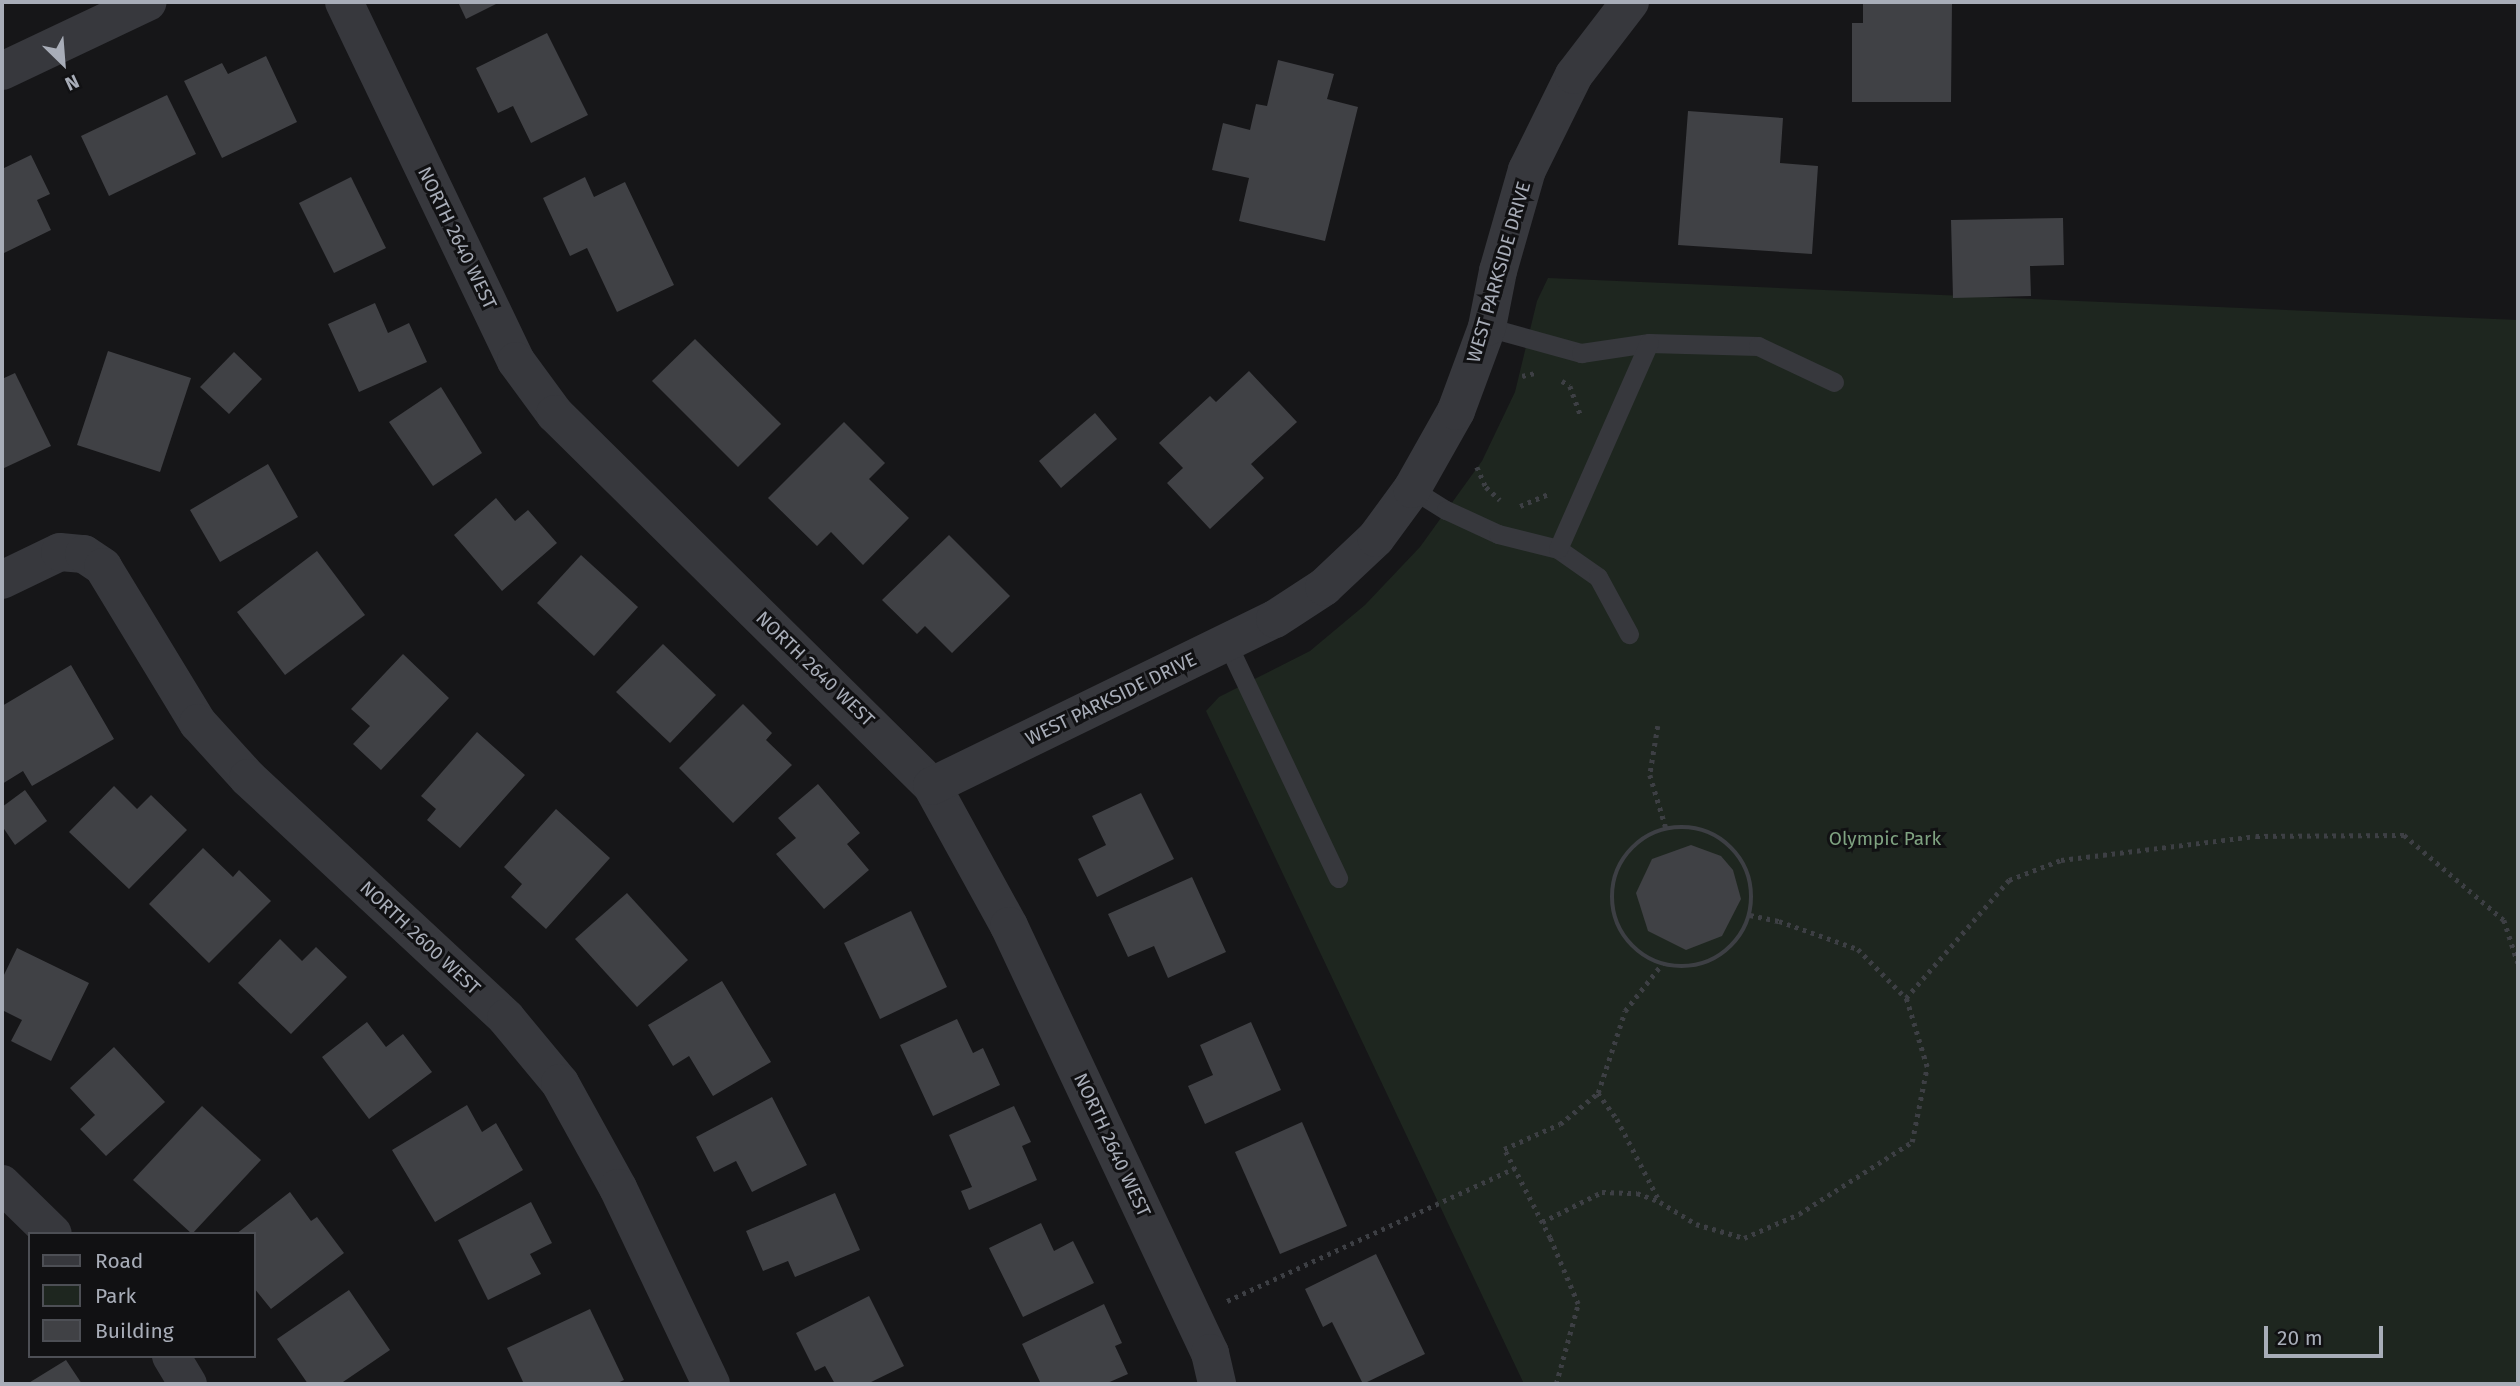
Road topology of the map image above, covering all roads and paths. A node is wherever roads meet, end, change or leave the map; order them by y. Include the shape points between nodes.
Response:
1 (148, 2) edge
2 (344, 2) edge
3 (1630, 2) edge
4 (2, 71) edge
5 (1487, 327) junction
6 (1649, 343) junction
7 (1546, 371) dead end
8 (1522, 376) dead end
9 (1554, 376) dead end
10 (1834, 382) dead end
11 (1578, 425) dead end
12 (1477, 467) dead end
13 (1555, 481) dead end
14 (1412, 489) junction
15 (1507, 506) dead end
16 (1517, 506) dead end
17 (1558, 549) junction
18 (2, 580) edge
19 (1629, 634) dead end
20 (1227, 643) junction
21 (1658, 726) dead end
22 (932, 786) junction
23 (1666, 828) junction
24 (1338, 878) dead end
25 (1750, 915) junction
26 (2518, 963) edge
27 (1662, 964) junction
28 (1906, 998) junction
29 (1598, 1093) junction
30 (1516, 1168) junction
31 (2, 1184) edge
32 (1660, 1202) junction
33 (1542, 1222) junction
34 (51, 1232) edge
35 (1225, 1302) dead end
36 (172, 1358) edge
37 (188, 1384) edge
38 (711, 1384) edge
39 (1217, 1384) edge
40 (1556, 1384) edge

1 - 4 street
2 - 22 street, NORTH 2640 WEST via 516,361 555,415
3 - 5 street, WEST PARKSIDE DRIVE via 1574,75 1527,170
5 - 6 lane via 1581,353
5 - 14 street, WEST PARKSIDE DRIVE via 1456,411
6 - 10 lane via 1758,346
6 - 17 lane
7 - 8 path
9 - 11 path via 1570,386 1583,414
12 - 15 path via 1486,487
13 - 16 path via 1551,492
14 - 17 lane via 1498,534
14 - 20 street, WEST PARKSIDE DRIVE via 1376,538 1324,587
17 - 19 lane via 1598,577
18 - 38 street, NORTH 2600 WEST via 60,552 84,554 103,567 198,723 248,778 506,1018 560,1083 618,1188
20 - 22 street, WEST PARKSIDE DRIVE
20 - 24 lane
21 - 23 path via 1650,775
22 - 39 street, NORTH 2640 WEST via 1014,938 1209,1353
23 - 25 path via 1690,827 1713,833 1733,848 1746,868 1752,890
23 - 27 path via 1645,837 1628,853 1612,894 1615,917 1625,938
25 - 27 path via 1741,935 1726,951 1696,964
25 - 28 path via 1858,949
26 - 28 path via 2504,920 2404,835 2256,836 2061,860 2009,880
27 - 29 path via 1625,1011
28 - 32 path via 1927,1067 1912,1142 1799,1213 1744,1238 1696,1224
29 - 30 path via 1560,1124 1504,1149
29 - 32 path via 1617,1119
30 - 33 path
30 - 35 path
31 - 34 street
32 - 33 path via 1637,1193 1602,1192
33 - 40 path via 1578,1304
36 - 37 street

